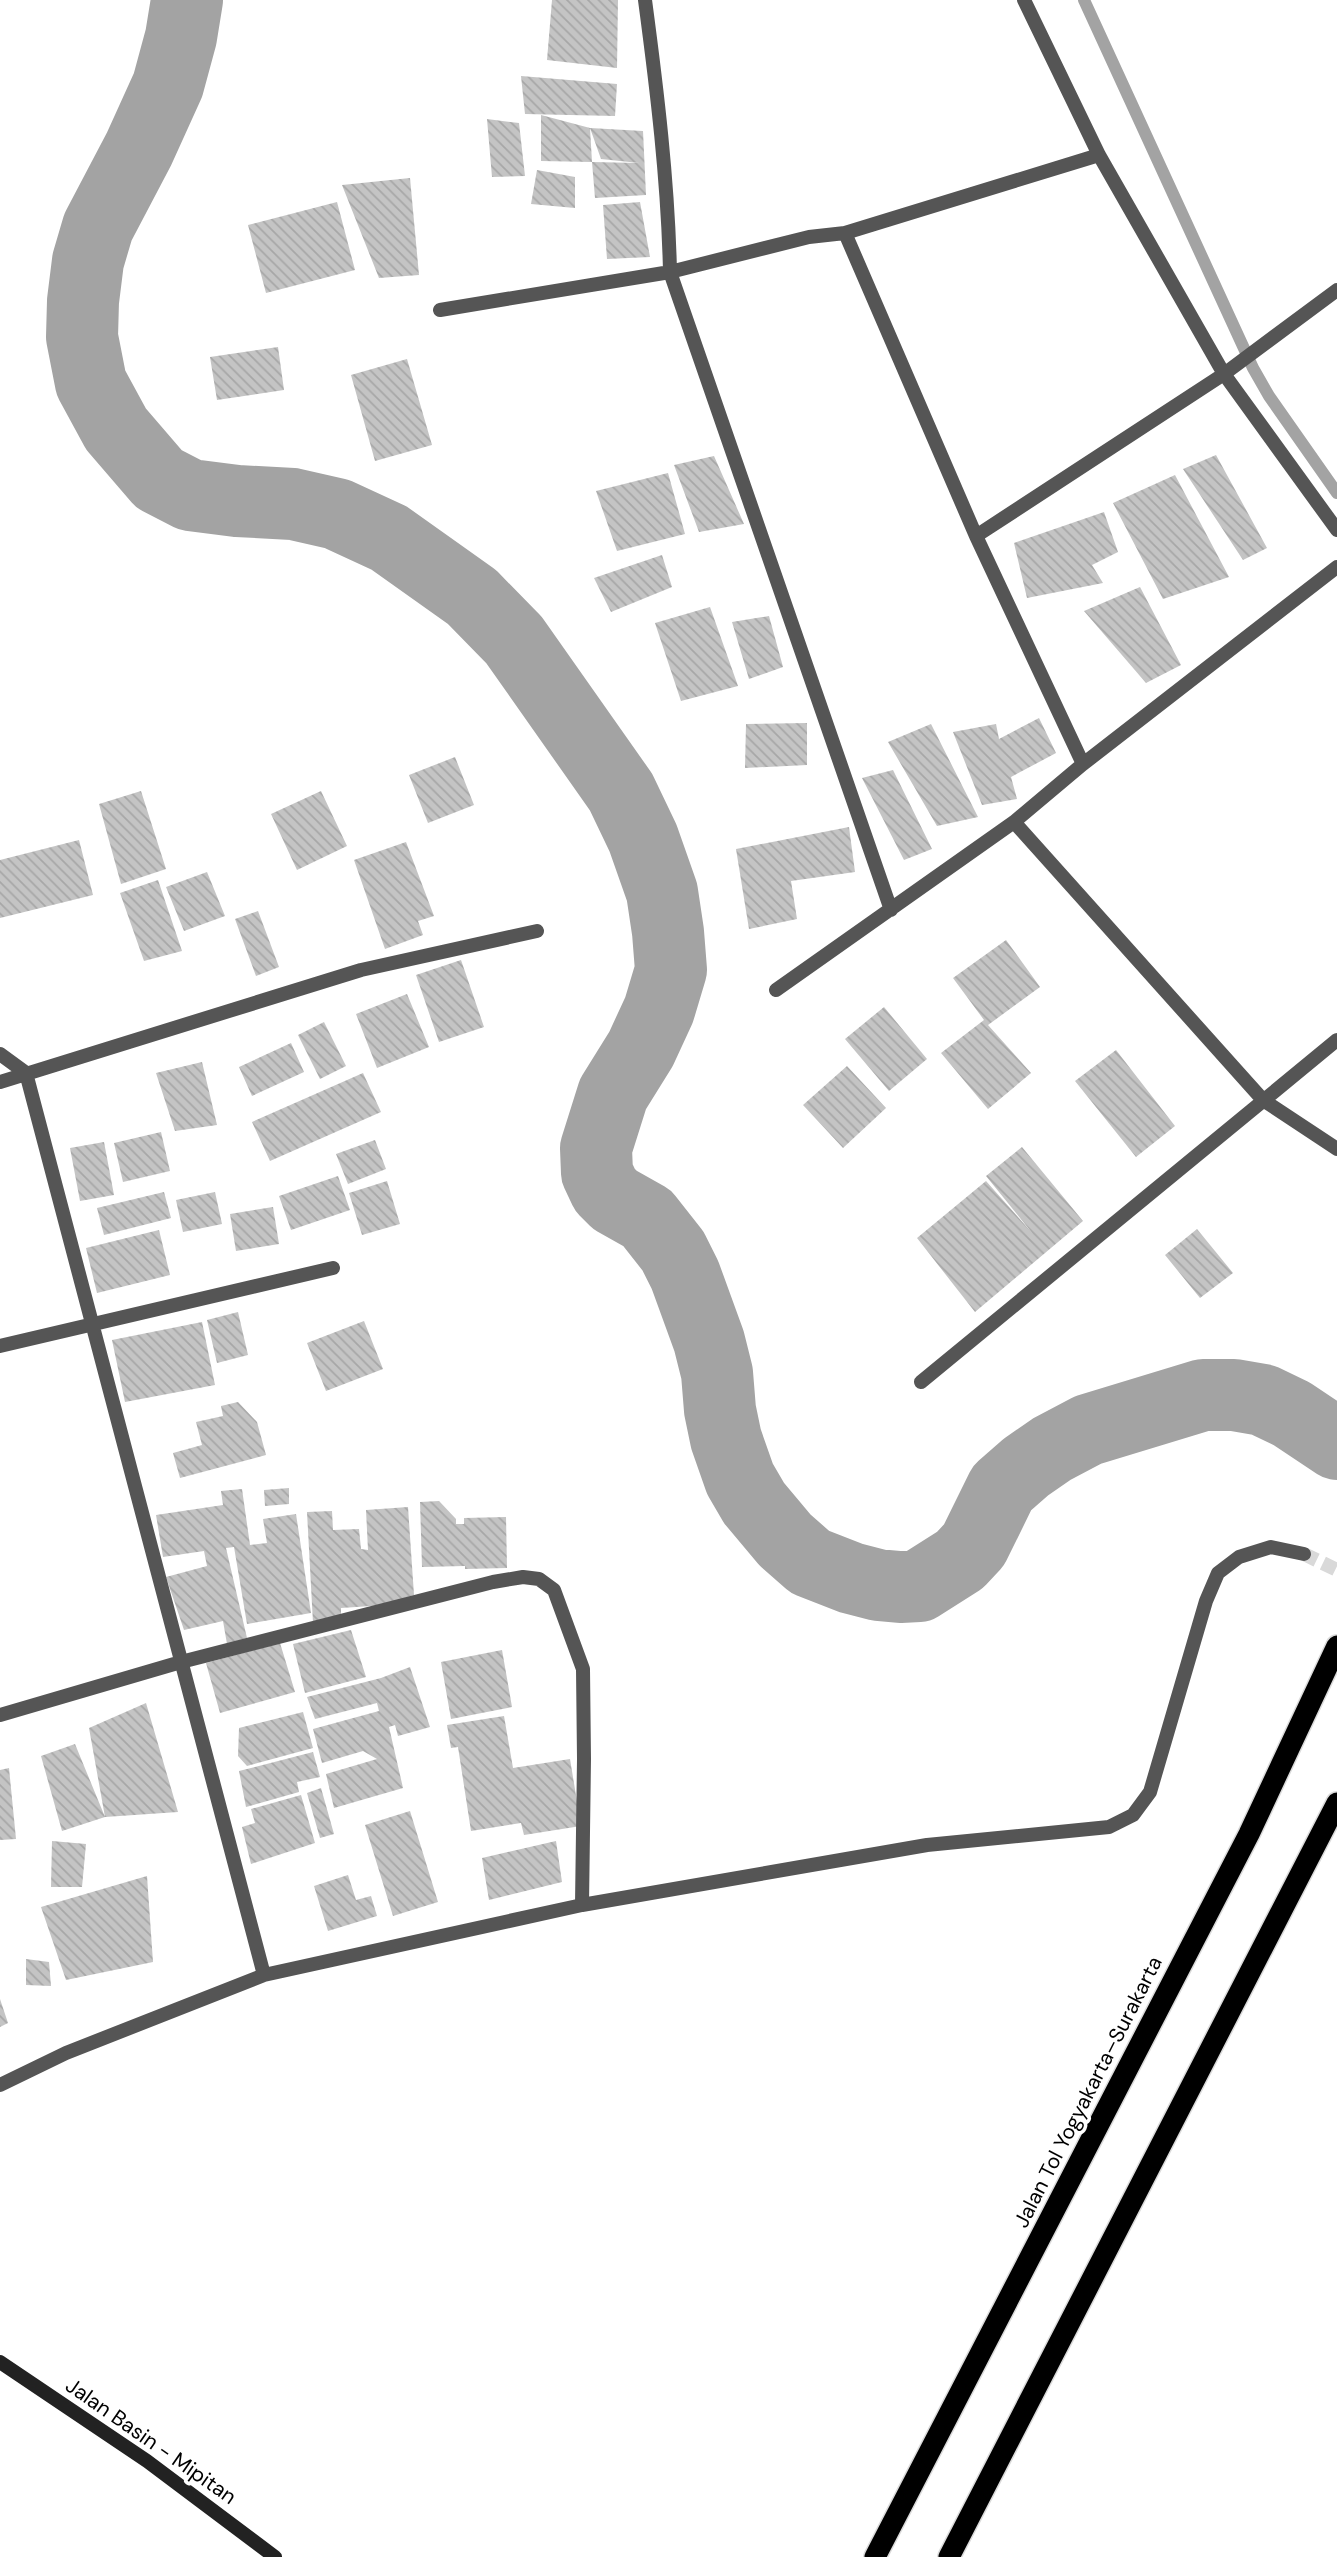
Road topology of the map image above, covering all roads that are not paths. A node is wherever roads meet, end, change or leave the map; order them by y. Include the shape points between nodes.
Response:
1 (645, 0) edge
2 (1024, 0) edge
3 (1099, 155) junction
4 (845, 233) junction
5 (670, 272) junction
6 (1337, 290) edge
7 (440, 310) dead end
8 (1224, 374) junction
9 (1337, 530) edge
10 (976, 536) junction
11 (1337, 566) edge
12 (1083, 764) junction
13 (1014, 822) junction
14 (891, 910) junction
15 (537, 931) dead end
16 (776, 990) dead end
17 (1337, 1040) edge
18 (0, 1054) edge
19 (26, 1073) junction
20 (0, 1082) edge
21 (1263, 1100) junction
22 (1337, 1150) edge
23 (333, 1268) dead end
24 (93, 1324) junction
25 (0, 1346) edge
26 (921, 1382) dead end
27 (1304, 1554) tunnel mouth
28 (1337, 1646) edge
29 (181, 1662) junction
30 (0, 1715) edge
31 (1337, 1803) edge
32 (582, 1906) junction
33 (264, 1975) junction
34 (0, 2085) edge
35 (0, 2362) edge
36 (275, 2557) edge
37 (875, 2557) edge
38 (949, 2557) edge

1 - 5 street via 669,218
2 - 3 street
3 - 4 street
3 - 8 street
4 - 5 street via 809,237
4 - 10 street
5 - 7 street
5 - 14 street
6 - 8 street
8 - 9 street
8 - 10 street
10 - 12 street
11 - 12 street
12 - 13 street
13 - 14 street
13 - 21 street
14 - 16 street
15 - 19 street via 362,970
17 - 21 street
18 - 19 street
19 - 20 street
19 - 24 street
21 - 22 street
21 - 26 street
23 - 24 street
24 - 25 street
24 - 29 street
27 - 32 street via 1270,1547 1240,1557 1218,1573 1150,1791 1133,1815 1109,1827 927,1845
28 - 37 highway, Jalan Tol Yogyakarta–Surakarta via 1249,1834
29 - 30 street
29 - 32 street via 493,1582 539,1579 554,1590 583,1669
29 - 33 street
31 - 38 highway
32 - 33 street
33 - 34 street via 66,2053
35 - 36 main road, Jalan Basin - Mipitan via 147,2461

